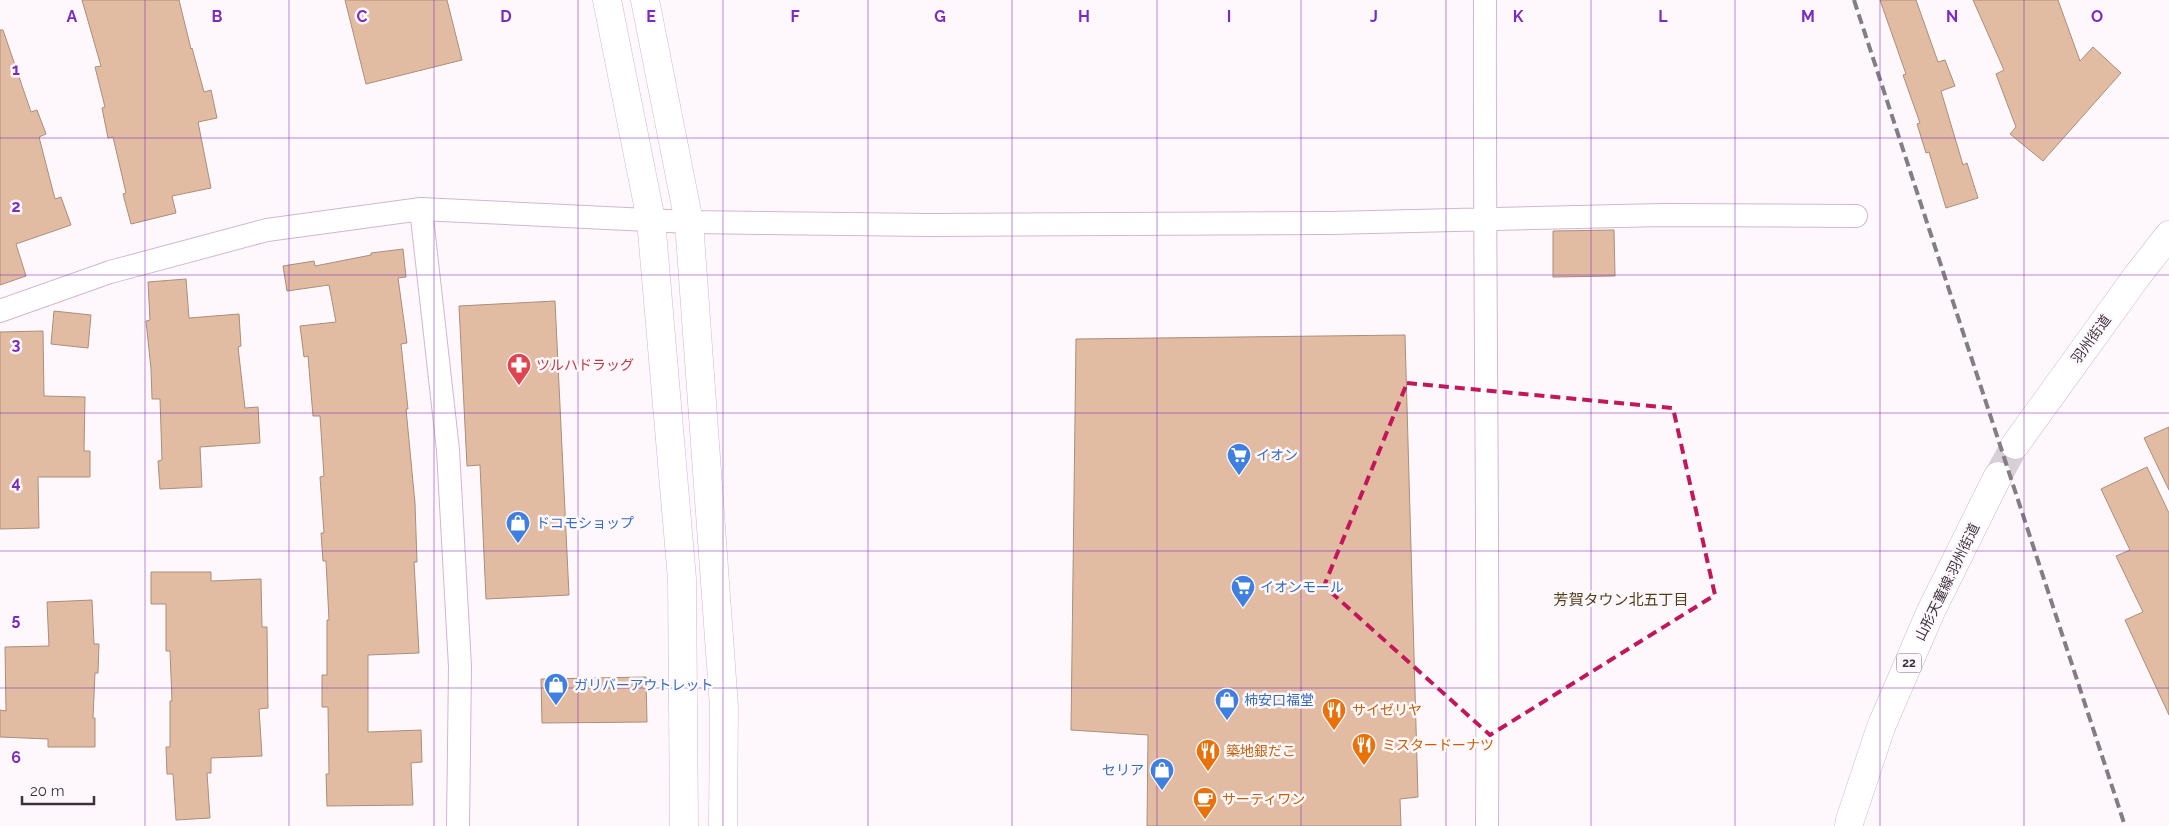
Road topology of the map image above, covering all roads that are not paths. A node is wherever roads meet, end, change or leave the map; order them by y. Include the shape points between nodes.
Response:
1 (606, 0) edge
2 (645, 0) edge
3 (1485, 0) edge
4 (421, 209) junction
5 (1856, 216) dead end
6 (1484, 219) junction
7 (651, 220) junction
8 (689, 222) junction
9 (2169, 235) edge
10 (0, 311) edge
11 (2015, 445) tunnel mouth
12 (1998, 476) tunnel mouth
13 (458, 826) edge
14 (684, 826) edge
15 (723, 826) edge
16 (1487, 826) edge
17 (1850, 826) edge

1 - 7 street
2 - 8 street
3 - 6 street
4 - 7 street
4 - 10 street via 267,230 110,272
4 - 13 street via 448,450 460,667
5 - 6 street via 1662,215
6 - 8 street via 929,225
6 - 16 street
7 - 8 street
7 - 14 street via 682,579
8 - 15 street via 724,707
9 - 11 street, 羽州街道
12 - 17 street, 山形天童線;羽州街道 / 22 via 1931,611 1880,727

